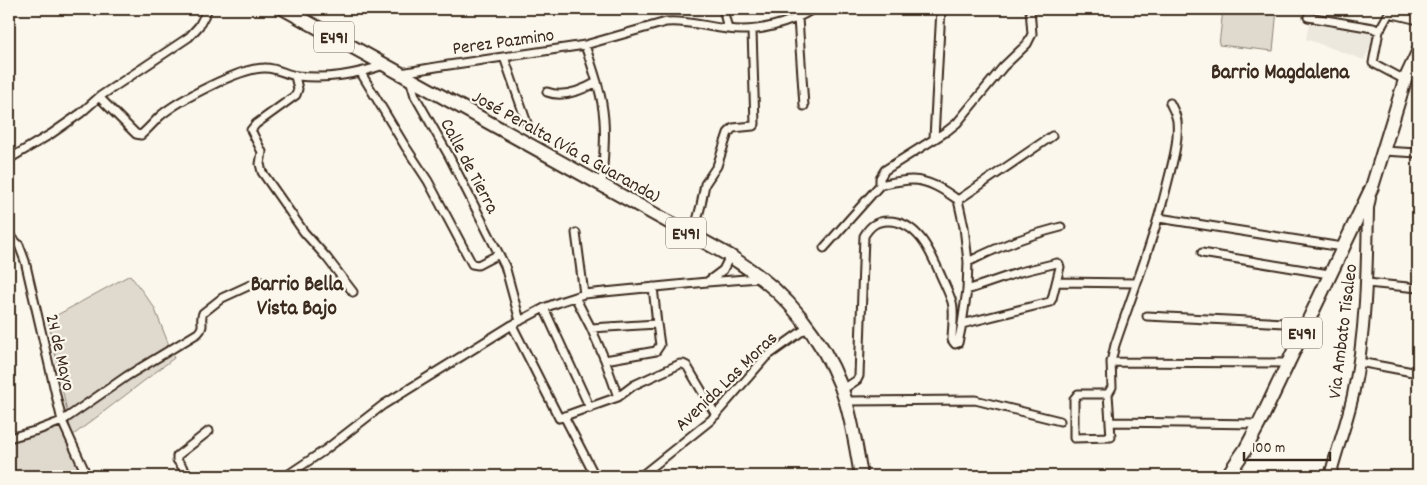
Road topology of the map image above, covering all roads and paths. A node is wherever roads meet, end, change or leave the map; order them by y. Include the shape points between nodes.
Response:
1 (208, 9) edge
2 (284, 9) edge
3 (723, 9) edge
4 (941, 9) edge
5 (1030, 9) edge
6 (810, 10) edge
7 (1308, 16) dead end
8 (798, 18) junction
9 (1418, 20) edge
10 (728, 29) junction
11 (752, 30) junction
12 (1379, 31) junction
13 (585, 45) junction
14 (1418, 52) edge
15 (504, 57) junction
16 (385, 65) junction
17 (361, 73) junction
18 (295, 76) junction
19 (405, 76) junction
20 (1406, 80) junction
21 (597, 82) junction
22 (547, 92) dead end
23 (99, 97) junction
24 (1170, 103) dead end
25 (804, 106) dead end
26 (528, 126) dead end
27 (1052, 136) dead end
28 (934, 138) junction
29 (1384, 151) junction
30 (1418, 154) edge
31 (9, 159) edge
32 (880, 185) junction
33 (602, 186) junction
34 (1372, 187) junction
35 (958, 200) junction
36 (1159, 218) junction
37 (1061, 227) dead end
38 (576, 233) dead end
39 (9, 235) edge
40 (693, 237) junction
41 (1342, 247) junction
42 (824, 248) dead end
43 (1202, 253) dead end
44 (499, 254) junction
45 (730, 256) junction
46 (968, 262) junction
47 (1330, 274) junction
48 (762, 278) junction
49 (258, 281) dead end
50 (707, 282) junction
51 (1057, 282) junction
52 (1136, 283) junction
53 (1367, 283) junction
54 (653, 287) junction
55 (1418, 288) edge
56 (967, 290) junction
57 (354, 292) dead end
58 (584, 294) junction
59 (575, 297) junction
60 (544, 308) junction
61 (1147, 316) dead end
62 (520, 320) junction
63 (657, 324) junction
64 (962, 324) junction
65 (1306, 324) junction
66 (512, 325) junction
67 (808, 327) junction
68 (591, 328) junction
69 (605, 360) junction
70 (1111, 362) junction
71 (1359, 362) junction
72 (1287, 364) junction
73 (1418, 373) edge
74 (1108, 394) junction
75 (844, 396) junction
76 (618, 397) junction
77 (590, 408) junction
78 (716, 415) junction
79 (564, 416) junction
80 (62, 421) junction
81 (1060, 421) dead end
82 (1110, 422) junction
83 (1259, 424) junction
84 (209, 431) dead end
85 (9, 438) edge
86 (86, 476) edge
87 (189, 476) edge
88 (286, 476) edge
89 (596, 476) edge
90 (641, 476) edge
91 (861, 476) edge
92 (1227, 476) edge
93 (1330, 476) edge

1 - 23 street via 194,32
2 - 16 highway, José Peralta (Vía a Guaranda) / E491
3 - 10 street
4 - 28 street
5 - 28 street via 1032,34 1027,44 1003,67 957,123
6 - 8 street, Perez Pazmino
7 - 12 street
8 - 11 street, Perez Pazmino
8 - 25 street
9 - 12 street via 1389,13
10 - 11 street, Perez Pazmino
10 - 13 street, Perez Pazmino via 675,21
11 - 40 street via 755,124 728,132 717,166 705,184
12 - 20 street via 1373,63
13 - 15 street, Perez Pazmino
13 - 21 street
14 - 20 highway, E491
15 - 19 street, Perez Pazmino via 442,66
15 - 26 street
16 - 17 street
16 - 19 highway, José Peralta (Vía a Guaranda) / E491
17 - 18 street
17 - 44 street via 428,181 472,264 478,265
18 - 23 street via 266,68 244,71 170,109 139,136
18 - 57 street via 296,95 251,130 262,152 260,168 304,232
19 - 33 highway, José Peralta (Vía a Guaranda) / E491
19 - 44 street, Calle de Tierra
20 - 29 highway, E491
21 - 22 street via 563,94
21 - 33 street via 604,125
23 - 31 street via 51,134
24 - 36 street via 1175,113 1177,136
27 - 35 street
28 - 32 street via 885,170
29 - 30 street
29 - 34 highway, E491
32 - 35 street via 922,181 942,188
32 - 42 street
33 - 40 highway, José Peralta (Vía a Guaranda) / E491
34 - 41 highway, E491
34 - 53 main road, Via Ambato Tisaleo via 1368,208
35 - 46 street
36 - 41 street
36 - 52 street
37 - 46 street
38 - 58 street
39 - 80 street, 24 de Mayo via 25,261
40 - 45 highway, José Peralta (Vía a Guaranda) / E491
41 - 47 highway, E491
43 - 47 street
44 - 62 street, Calle de Tierra
45 - 48 highway, José Peralta (Vía a Guaranda) / E491
45 - 50 street via 723,270
46 - 56 street
47 - 65 highway, E491
48 - 50 street
48 - 67 highway, José Peralta (Vía a Guaranda) / E491
49 - 80 street via 222,298 203,313 198,333
50 - 54 street
51 - 52 street
51 - 56 street via 1060,267 1057,263
51 - 64 street via 1047,303
52 - 70 street
53 - 55 street
53 - 71 main road, Via Ambato Tisaleo
54 - 58 street
54 - 63 street
56 - 64 street
58 - 59 street
59 - 60 street
59 - 68 street
60 - 62 street
60 - 77 street
61 - 65 street
62 - 66 street
63 - 68 street
63 - 69 street via 660,345 656,351
64 - 75 street via 958,343 955,344 952,340 952,302 922,239 904,224 882,221 874,224 864,236 859,376
65 - 72 highway, E491
66 - 79 street via 559,418
66 - 88 street via 383,404
67 - 75 highway, José Peralta (Vía a Guaranda) / E491 via 824,352
67 - 78 street, Avenida Las Moras via 766,358
68 - 69 street
69 - 76 street
70 - 72 street
70 - 74 street via 1112,387
71 - 73 street
71 - 93 main road, Via Ambato Tisaleo via 1353,396
72 - 83 highway, E491
74 - 82 street
74 - 82 street via 1076,396 1074,438 1111,437
75 - 81 street via 975,400
75 - 91 highway, José Peralta (Vía a Guaranda) / E491
76 - 77 street
76 - 78 street via 634,385 683,364
77 - 79 street
78 - 90 street, Avenida Las Moras
79 - 89 street
80 - 85 street
80 - 86 street, 24 de Mayo
82 - 83 street
83 - 92 highway, E491
84 - 87 street via 177,456 176,460

